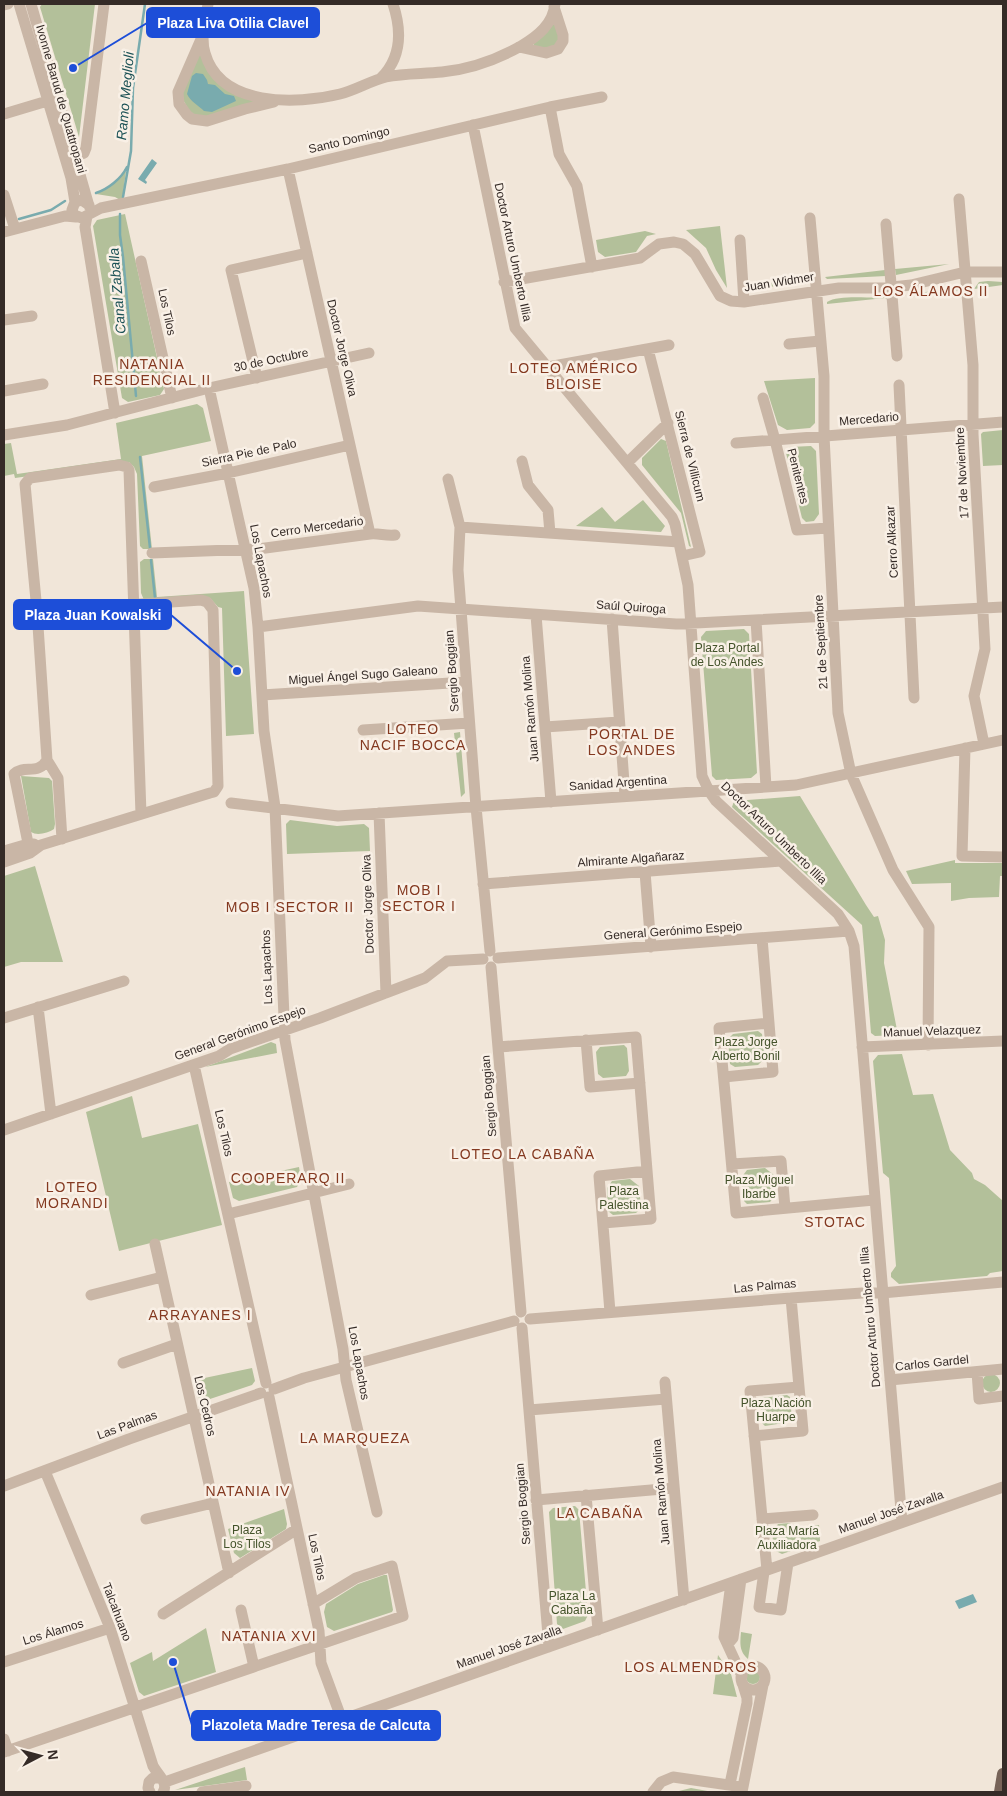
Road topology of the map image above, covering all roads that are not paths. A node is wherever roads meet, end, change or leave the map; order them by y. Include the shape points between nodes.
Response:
1 (8, 4) edge
2 (19, 4) edge
3 (31, 4) edge
4 (104, 4) edge
5 (208, 4) edge
6 (393, 4) edge
7 (4, 5) edge
8 (555, 5) edge
9 (204, 31) junction
10 (399, 46) junction
11 (519, 47) junction
12 (419, 73) junction
13 (381, 79) junction
14 (602, 97) dead end
15 (53, 99) junction
16 (283, 100) junction
17 (550, 107) junction
18 (4, 114) edge
19 (473, 125) junction
20 (70, 158) junction
21 (288, 169) junction
22 (4, 195) edge
23 (959, 199) dead end
24 (81, 213) junction
25 (810, 218) dead end
26 (886, 224) dead end
27 (9, 230) edge
28 (740, 240) dead end
29 (307, 253) junction
30 (141, 261) dead end
31 (592, 267) junction
32 (965, 272) junction
33 (1003, 272) edge
34 (504, 282) junction
35 (892, 287) junction
36 (817, 290) junction
37 (744, 302) junction
38 (32, 316) dead end
39 (4, 320) edge
40 (820, 341) junction
41 (789, 344) dead end
42 (669, 345) dead end
43 (648, 348) junction
44 (369, 352) dead end
45 (897, 356) dead end
46 (331, 361) junction
47 (548, 367) junction
48 (256, 378) junction
49 (43, 384) dead end
50 (899, 385) dead end
51 (209, 388) junction
52 (4, 390) edge
53 (172, 398) junction
54 (763, 398) dead end
55 (115, 412) junction
56 (1003, 422) edge
57 (668, 423) junction
58 (973, 424) junction
59 (900, 430) junction
60 (4, 435) edge
61 (824, 436) junction
62 (775, 440) junction
63 (736, 443) dead end
64 (350, 444) junction
65 (522, 461) dead end
66 (626, 463) junction
67 (228, 473) junction
68 (448, 479) dead end
69 (154, 487) dead end
70 (460, 527) junction
71 (828, 528) junction
72 (550, 533) junction
73 (370, 534) junction
74 (395, 534) dead end
75 (679, 542) junction
76 (245, 550) junction
77 (152, 553) dead end
78 (682, 556) junction
79 (134, 604) junction
80 (1003, 607) edge
81 (984, 608) junction
82 (461, 610) junction
83 (37, 611) junction
84 (910, 612) junction
85 (536, 615) junction
86 (833, 616) junction
87 (612, 619) junction
88 (756, 620) junction
89 (690, 623) junction
90 (258, 627) junction
91 (466, 682) junction
92 (262, 695) junction
93 (914, 698) dead end
94 (620, 722) junction
95 (470, 723) junction
96 (545, 728) junction
97 (363, 730) dead end
98 (1003, 740) edge
99 (984, 744) junction
100 (965, 748) junction
101 (47, 760) junction
102 (851, 774) junction
103 (766, 787) junction
104 (709, 791) junction
105 (625, 796) junction
106 (551, 802) junction
107 (230, 803) dead end
108 (275, 807) junction
109 (476, 807) junction
110 (379, 813) junction
111 (141, 814) junction
112 (62, 839) junction
113 (29, 848) junction
114 (4, 851) edge
115 (1003, 857) edge
116 (4, 862) edge
117 (781, 862) junction
118 (645, 872) junction
119 (483, 884) junction
120 (849, 931) junction
121 (762, 938) junction
122 (651, 947) junction
123 (491, 958) junction
124 (124, 980) dead end
125 (386, 993) junction
126 (38, 1007) junction
127 (4, 1018) edge
128 (769, 1023) junction
129 (284, 1030) junction
130 (586, 1040) junction
131 (1003, 1041) edge
132 (928, 1045) junction
133 (498, 1047) junction
134 (862, 1048) junction
135 (194, 1065) junction
136 (724, 1077) junction
137 (640, 1083) junction
138 (51, 1114) junction
139 (4, 1130) edge
140 (732, 1164) junction
141 (647, 1171) junction
142 (349, 1184) dead end
143 (314, 1192) junction
144 (874, 1200) junction
145 (785, 1208) junction
146 (228, 1214) junction
147 (603, 1223) junction
148 (155, 1244) dead end
149 (162, 1277) junction
150 (1003, 1282) edge
151 (882, 1293) junction
152 (90, 1295) dead end
153 (791, 1298) junction
154 (610, 1312) junction
155 (521, 1320) junction
156 (177, 1344) junction
157 (123, 1363) dead end
158 (345, 1368) junction
159 (1003, 1369) edge
160 (977, 1372) junction
161 (890, 1380) junction
162 (665, 1382) dead end
163 (799, 1387) junction
164 (268, 1390) junction
165 (1003, 1396) edge
166 (666, 1399) junction
167 (529, 1410) junction
168 (194, 1416) junction
169 (754, 1436) junction
170 (45, 1471) junction
171 (4, 1486) edge
172 (1003, 1487) edge
173 (674, 1488) junction
174 (586, 1495) junction
175 (536, 1500) junction
176 (213, 1502) junction
177 (377, 1512) dead end
178 (814, 1515) dead end
179 (146, 1519) dead end
180 (762, 1519) junction
181 (902, 1522) junction
182 (298, 1529) junction
183 (788, 1563) junction
184 (765, 1571) junction
185 (229, 1573) junction
186 (736, 1581) junction
187 (684, 1600) junction
188 (313, 1604) junction
189 (241, 1610) dead end
190 (163, 1614) dead end
191 (110, 1628) junction
192 (598, 1630) junction
193 (320, 1644) junction
194 (728, 1644) junction
195 (549, 1647) junction
196 (4, 1662) edge
197 (254, 1667) junction
198 (744, 1676) junction
199 (764, 1685) junction
200 (135, 1708) junction
201 (342, 1720) junction
202 (4, 1739) edge
203 (6, 1752) edge
204 (1003, 1774) edge
205 (159, 1779) edge
206 (730, 1784) junction
207 (246, 1786) dead end
208 (742, 1789) edge
209 (145, 1791) edge
210 (202, 1792) edge
211 (654, 1792) edge
212 (1000, 1792) edge

1 - 7 street
2 - 15 street, Ivonne Barud de Quattropani
3 - 15 street, Ivonne Barud de Quattropani
4 - 20 street via 86,148 84,153
5 - 9 street
6 - 10 street
8 - 11 street via 543,30
8 - 11 street via 563,35 558,49 546,53
9 - 16 street via 205,54 222,80 253,96
9 - 16 street via 178,92 179,104 187,115 207,121
10 - 12 street via 403,61
10 - 13 street via 394,61
11 - 12 street via 468,68
12 - 13 street
13 - 16 street via 340,94
14 - 17 street, Santo Domingo
15 - 18 street
15 - 20 street, Ivonne Barud de Quattropani
17 - 19 street, Santo Domingo
17 - 31 street via 559,154 578,186
19 - 21 street, Santo Domingo
19 - 34 street, Doctor Arturo Umberto Illia
20 - 24 street, Ivonne Barud de Quattropani
21 - 24 street, Santo Domingo
21 - 29 street, Doctor Jorge Oliva
22 - 27 street
23 - 32 street, 17 de Noviembre
24 - 27 street, Santo Domingo
24 - 55 street, Ivonne Barud de Quattropani
25 - 36 street, 21 de Septiembre
26 - 35 street
28 - 37 street
29 - 46 street, Doctor Jorge Oliva
29 - 48 street via 231,270
30 - 53 street, Los Tilos
31 - 34 street, Juan Widmer
31 - 37 street, Juan Widmer via 640,258 660,244 678,242 698,258 720,296
32 - 33 street, Juan Widmer
32 - 35 street, Juan Widmer
32 - 58 street, 17 de Noviembre via 973,365
34 - 47 street, Doctor Arturo Umberto Illia via 514,328
35 - 36 street, Juan Widmer
35 - 45 street
36 - 37 street, Juan Widmer
36 - 40 street, 21 de Septiembre
38 - 39 street
40 - 41 street
40 - 61 street, 21 de Septiembre via 824,376
42 - 43 street
43 - 47 street
43 - 57 street, Sierra de Villicum
44 - 46 street, 30 de Octubre
46 - 48 street, 30 de Octubre
46 - 64 street, Doctor Jorge Oliva
47 - 66 street, Doctor Arturo Umberto Illia
48 - 51 street, 30 de Octubre
49 - 52 street
50 - 59 street, Cerro Alkazar
51 - 53 street, 30 de Octubre
51 - 67 street, Los Lapachos
53 - 55 street, 30 de Octubre
54 - 62 street, Penitentes
55 - 60 street, 30 de Octubre via 67,425
56 - 58 street, Mercedario
57 - 66 street
57 - 78 street, Sierra de Villicum via 700,552
58 - 59 street, Mercedario
58 - 81 street, 17 de Noviembre
59 - 61 street, Mercedario
59 - 84 street, Cerro Alkazar
61 - 62 street, Mercedario
61 - 71 street, 21 de Septiembre
62 - 63 street, Mercedario
62 - 71 street, Penitentes via 797,530
64 - 67 street, Sierra Pie de Palo
64 - 73 street, Doctor Jorge Oliva
65 - 72 street via 528,485 548,510
66 - 75 street, Doctor Arturo Umberto Illia via 672,517
67 - 69 street, Sierra Pie de Palo
67 - 76 street, Los Lapachos
68 - 70 street, Sergio Boggian
70 - 72 street
70 - 82 street, Sergio Boggian via 458,570
71 - 86 street, 21 de Septiembre
72 - 75 street
73 - 74 street, Cerro Mercedario
73 - 76 street, Cerro Mercedario
75 - 78 street, Doctor Arturo Umberto Illia
76 - 77 street, Cerro Mercedario
76 - 90 street, Los Lapachos via 254,588
78 - 89 street, Doctor Arturo Umberto Illia via 688,585
79 - 83 street
79 - 83 street via 130,474 126,467 119,465 30,478 26,482
79 - 111 street
79 - 111 street via 204,601 213,610 218,786 214,792
80 - 81 street, Saúl Quiroga
81 - 84 street, Saúl Quiroga
81 - 99 street, 17 de Noviembre via 985,648 974,696
82 - 85 street, Saúl Quiroga
82 - 90 street, Saúl Quiroga via 418,606
82 - 91 street, Sergio Boggian
83 - 101 street
84 - 86 street, Saúl Quiroga
84 - 93 street, Cerro Alkazar
85 - 87 street, Saúl Quiroga
85 - 96 street, Juan Ramón Molina
86 - 88 street, Saúl Quiroga
86 - 102 street, 21 de Septiembre via 838,713
87 - 89 street, Saúl Quiroga
87 - 94 street
88 - 89 street, Saúl Quiroga
88 - 103 street
89 - 104 street, Doctor Arturo Umberto Illia via 702,776
90 - 92 street, Los Lapachos
91 - 92 street, Miguel Ángel Sugo Galeano
91 - 95 street, Sergio Boggian
92 - 108 street, Los Lapachos
94 - 96 street
94 - 105 street
95 - 97 street
95 - 109 street, Sergio Boggian
96 - 106 street, Juan Ramón Molina
98 - 99 street, Sanidad Argentina
99 - 100 street, Sanidad Argentina
100 - 102 street, Sanidad Argentina
100 - 115 street via 962,856
101 - 112 street via 58,778
101 - 113 street via 39,769 14,774
102 - 103 street, Sanidad Argentina via 796,785
102 - 132 street, 21 de Septiembre via 893,870 929,927
103 - 104 street, Sanidad Argentina
104 - 105 street, Sanidad Argentina
104 - 117 street, Doctor Arturo Umberto Illia
105 - 106 street, Sanidad Argentina
106 - 109 street, Sanidad Argentina
107 - 108 street, Sanidad Argentina
108 - 110 street, Sanidad Argentina via 338,816
108 - 129 street, Los Lapachos
109 - 110 street, Sanidad Argentina
109 - 119 street, Sergio Boggian
110 - 125 street, Doctor Jorge Oliva
111 - 112 street
112 - 113 street
113 - 114 street
113 - 116 street
117 - 118 street, Almirante Algañaraz
117 - 120 street, Doctor Arturo Umberto Illia via 838,914
118 - 119 street, Almirante Algañaraz
118 - 122 street
119 - 123 street, Sergio Boggian
120 - 121 street, General Gerónimo Espejo
120 - 134 street, Doctor Arturo Umberto Illia via 854,946
121 - 122 street, General Gerónimo Espejo
121 - 128 street
122 - 123 street, General Gerónimo Espejo
123 - 125 street, General Gerónimo Espejo via 447,961 425,978
123 - 133 street, Sergio Boggian
124 - 126 street
125 - 129 street, General Gerónimo Espejo
126 - 127 street
126 - 138 street
128 - 136 street via 773,1072
128 - 136 street via 719,1028
129 - 135 street, General Gerónimo Espejo
129 - 143 street, Los Lapachos
130 - 133 street
130 - 137 street via 636,1037
130 - 137 street via 590,1087
131 - 132 street, Manuel Velazquez
132 - 134 street, Manuel Velazquez
133 - 155 street, Sergio Boggian
134 - 144 street, Doctor Arturo Umberto Illia
135 - 138 street, General Gerónimo Espejo
135 - 146 street, Los Tilos
136 - 140 street
137 - 141 street
138 - 139 street, General Gerónimo Espejo
140 - 145 street via 781,1160
140 - 145 street via 736,1213
141 - 147 street via 599,1176
141 - 147 street via 651,1219
142 - 143 street
143 - 146 street
143 - 158 street, Los Lapachos
144 - 145 street
144 - 151 street, Doctor Arturo Umberto Illia
146 - 164 street, Los Tilos
147 - 154 street
148 - 149 street, Los Cedros
149 - 152 street
149 - 156 street, Los Cedros
150 - 151 street, Las Palmas
151 - 153 street, Las Palmas
151 - 161 street, Doctor Arturo Umberto Illia
153 - 154 street, Las Palmas
153 - 163 street
154 - 155 street, Las Palmas
155 - 158 street, Las Palmas
155 - 167 street, Sergio Boggian
156 - 157 street
156 - 168 street, Los Cedros
158 - 164 street, Las Palmas
158 - 177 street, Los Lapachos
159 - 160 street, Carlos Gardel
160 - 161 street, Carlos Gardel
160 - 165 street, Carlos Gardel via 980,1398
161 - 181 street, Doctor Arturo Umberto Illia
162 - 166 street, Juan Ramón Molina
163 - 169 street via 803,1431
163 - 169 street via 750,1391
164 - 168 street, Las Palmas
164 - 182 street, Los Tilos
166 - 167 street
166 - 173 street, Juan Ramón Molina
167 - 175 street, Sergio Boggian
168 - 170 street, Las Palmas
168 - 176 street, Los Cedros
169 - 180 street
170 - 171 street, Las Palmas
170 - 191 street, Talcahuano
172 - 181 street, Manuel José Zavalla
173 - 174 street
173 - 187 street, Juan Ramón Molina
174 - 175 street
174 - 192 street
175 - 195 street, Sergio Boggian
176 - 179 street
176 - 185 street, Los Cedros
178 - 180 street
180 - 184 street
181 - 183 street, Manuel José Zavalla
182 - 185 street
182 - 188 street, Los Tilos
183 - 184 street, Manuel José Zavalla
183 - 184 street via 781,1610 759,1607
184 - 186 street, Manuel José Zavalla
185 - 190 street
186 - 187 street, Manuel José Zavalla
186 - 194 street via 733,1638
186 - 194 street via 724,1637
187 - 192 street, Manuel José Zavalla
188 - 193 street, Los Tilos
188 - 193 street via 356,1578 392,1566 403,1616
189 - 197 street
191 - 196 street, Los Álamos
191 - 200 street, Talcahuano
192 - 195 street, Manuel José Zavalla
193 - 197 street
193 - 201 street, Los Tilos via 320,1663
194 - 198 street
195 - 201 street, Manuel José Zavalla
197 - 200 street
198 - 199 street via 753,1690
198 - 199 street via 756,1666 766,1678
198 - 206 street via 747,1698
199 - 208 street
200 - 203 street
200 - 205 street, Talcahuano
201 - 205 street, Manuel José Zavalla
202 - 203 street
204 - 212 main road
205 - 209 street via 149,1782
206 - 208 street
206 - 211 street via 673,1777 661,1782
207 - 210 street

